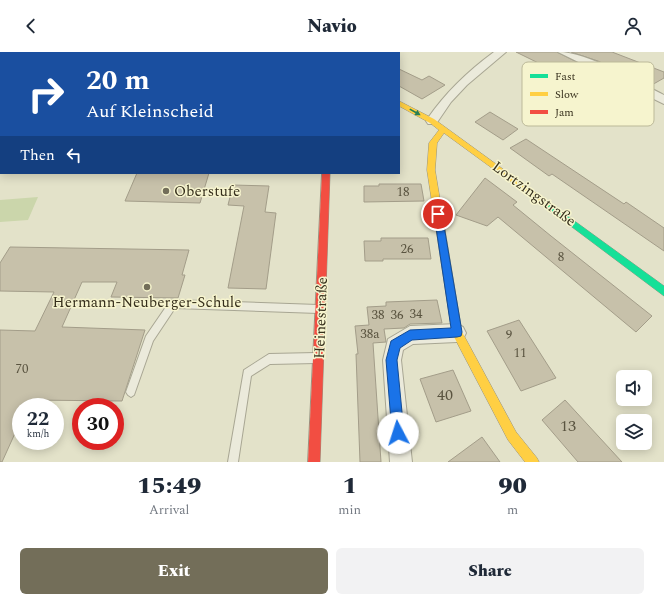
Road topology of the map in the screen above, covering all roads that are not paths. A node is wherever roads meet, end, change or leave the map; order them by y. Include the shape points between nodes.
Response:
1 (501, 52) edge
2 (563, 52) edge
3 (586, 62) edge
4 (654, 95) edge
5 (664, 100) edge
6 (400, 104) edge
7 (432, 121) junction
8 (443, 130) junction
9 (326, 174) edge
10 (664, 292) edge
11 (321, 309) junction
12 (457, 332) junction
13 (319, 358) junction
14 (131, 392) dead end
15 (233, 462) edge
16 (314, 462) edge
17 (401, 462) edge
18 (533, 462) edge

1 - 7 street via 457,86
2 - 3 street
4 - 5 street
6 -> 7 street, Lortzingstraße
7 - 8 street, Lortzingstraße
8 - 10 street, Lortzingstraße via 530,191
8 - 12 street via 433,143 431,170
9 - 11 street, Heinestraße
11 - 13 street, Heinestraße
11 - 14 lane via 173,304 149,340
12 - 17 street via 410,335 395,345 392,360
12 - 18 street via 512,436
13 - 15 lane via 269,359 247,373
13 - 16 street, Heinestraße

